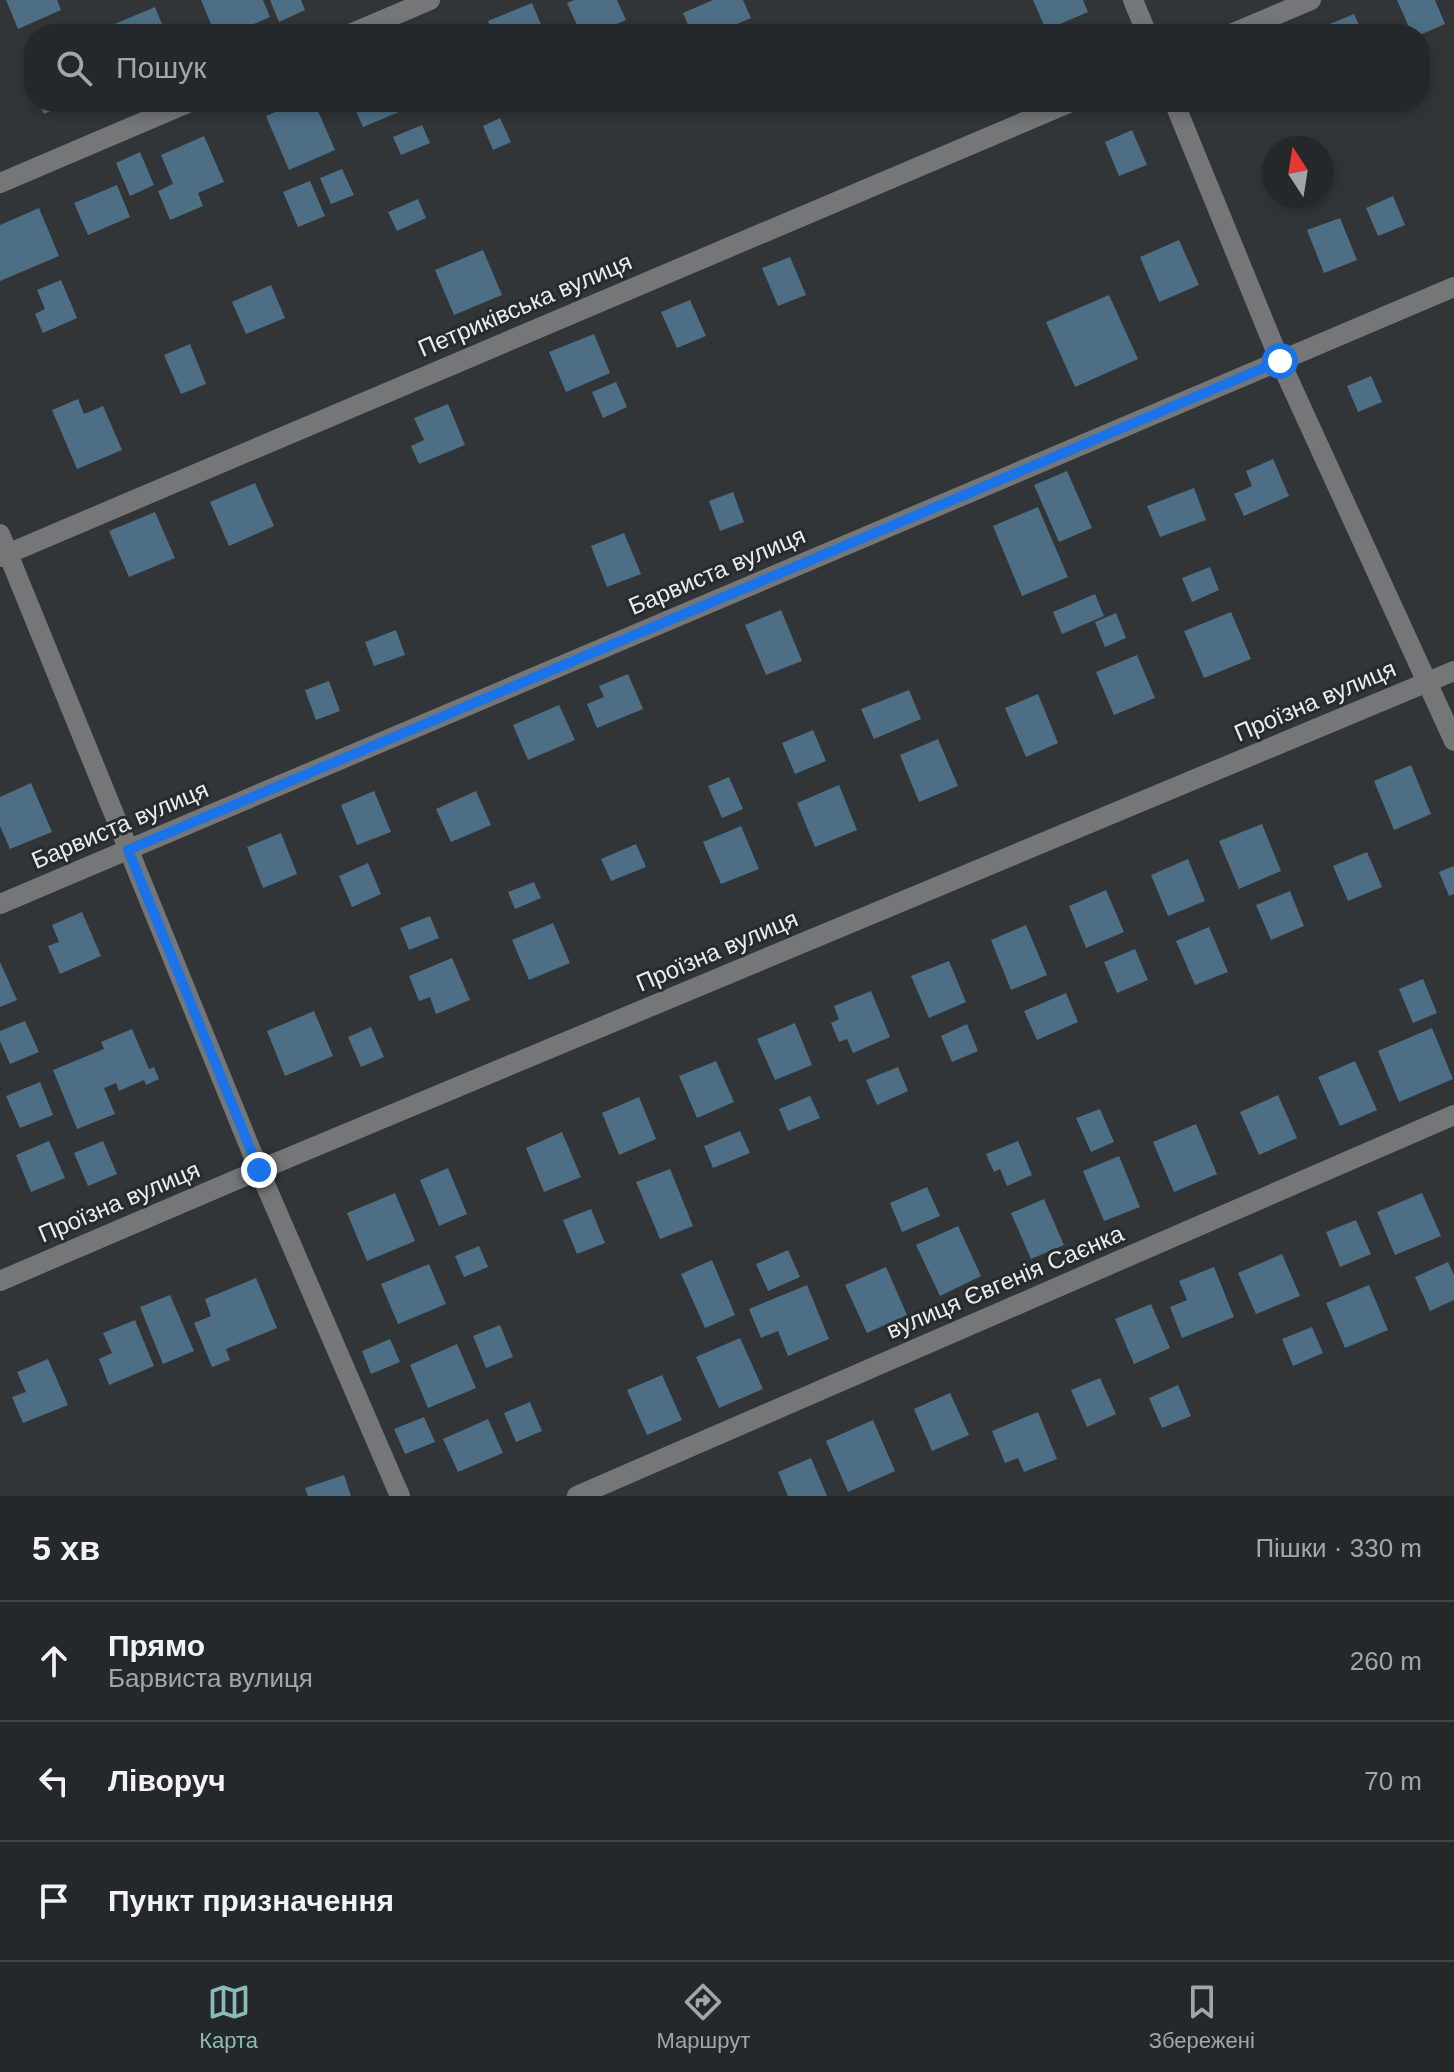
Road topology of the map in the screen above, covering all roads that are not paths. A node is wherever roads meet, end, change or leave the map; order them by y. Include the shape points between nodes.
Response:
1 (430, 0) edge
2 (1133, 0) edge
3 (1311, 0) edge
4 (374, 24) edge
5 (1143, 24) edge
6 (1255, 24) edge
7 (167, 112) edge
8 (1047, 112) edge
9 (1178, 112) edge
10 (0, 183) edge
11 (1454, 287) edge
12 (1280, 361) junction
13 (0, 534) edge
14 (4, 555) edge
15 (1454, 671) edge
16 (1427, 683) junction
17 (1454, 741) edge
18 (128, 850) junction
19 (0, 904) edge
20 (1454, 1115) edge
21 (259, 1170) junction
22 (0, 1281) edge
23 (400, 1496) edge
24 (577, 1496) edge

1 - 4 street
2 - 5 street
3 - 6 street
7 - 10 street
8 - 14 street, Петриківська вулиця
9 - 12 street
11 - 12 street, Барвиста вулиця
12 - 16 street
12 - 18 street, Барвиста вулиця
13 - 14 street
14 - 18 street
15 - 16 street, Проїзна вулиця
16 - 17 street
16 - 21 street, Проїзна вулиця
18 - 19 street, Барвиста вулиця
18 - 21 street
20 - 24 street, вулиця Євгенія Саєнка
21 - 22 street, Проїзна вулиця
21 - 23 street

